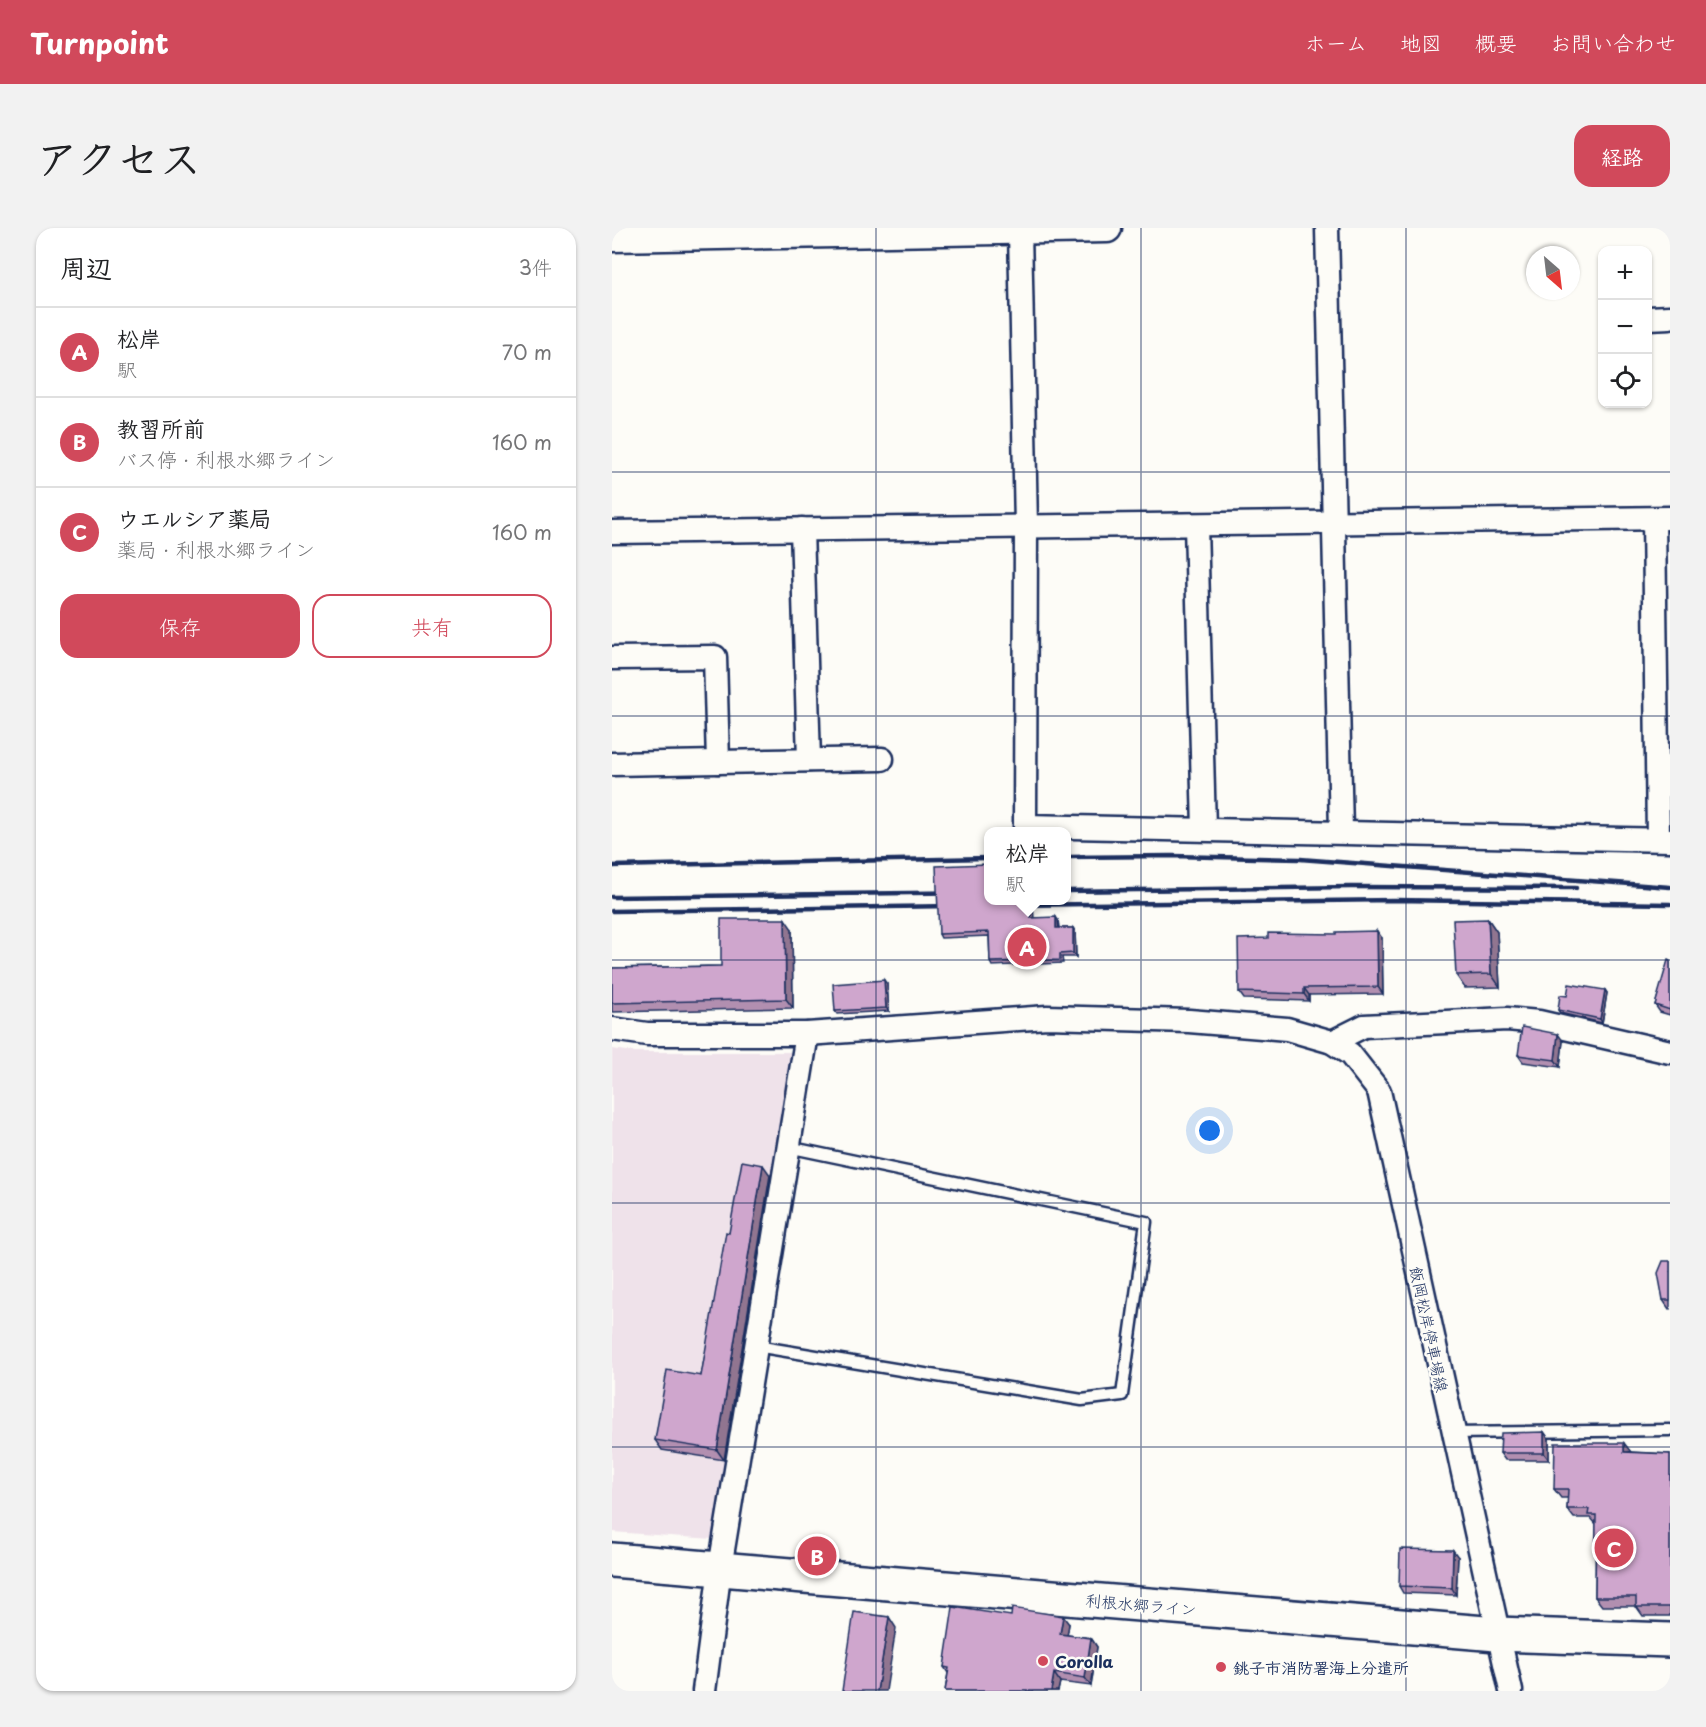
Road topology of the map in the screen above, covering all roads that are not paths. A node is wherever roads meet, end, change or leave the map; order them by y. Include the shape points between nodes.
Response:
1 (1107, 228) edge
2 (1327, 228) edge
3 (1020, 230) junction
4 (612, 237) edge
5 (1670, 317) edge
6 (1652, 318) edge
7 (1662, 518) edge
8 (1333, 523) junction
9 (1196, 525) junction
10 (1026, 526) junction
11 (802, 529) junction
12 (612, 532) edge
13 (612, 658) edge
14 (1663, 728) edge
15 (882, 759) dead end
16 (808, 760) junction
17 (718, 762) junction
18 (612, 764) edge
19 (1204, 829) junction
20 (1341, 831) junction
21 (1664, 839) edge
22 (612, 1029) edge
23 (807, 1034) junction
24 (1332, 1042) junction
25 (1670, 1052) edge
26 (788, 1147) junction
27 (756, 1346) junction
28 (1670, 1430) edge
29 (1452, 1433) junction
30 (612, 1560) edge
31 (720, 1568) junction
32 (1497, 1634) junction
33 (1670, 1640) edge
34 (704, 1691) edge
35 (1511, 1691) edge

1 - 3 street
2 - 8 street
3 - 4 street
3 - 10 street
5 - 6 street
7 - 8 street
7 - 14 street
8 - 9 street
8 - 20 street
9 - 10 street
9 - 19 street
10 - 11 street
10 - 19 street via 1025,825
11 - 12 street
11 - 16 street
13 - 17 street via 716,657
14 - 21 street
15 - 16 street
16 - 17 street
17 - 18 street
19 - 20 street
20 - 21 street
22 - 23 street via 647,1034
23 - 24 street via 1047,1017 1189,1021 1287,1029
23 - 26 street
24 - 25 street via 1364,1026 1507,1019 1539,1022
24 - 29 street, 飯岡松岸停車場線 via 1350,1054 1379,1091
26 - 27 street
26 - 27 lane via 1146,1222 1122,1395 1082,1400
27 - 31 street
28 - 29 lane
29 - 32 street, 飯岡松岸停車場線
30 - 31 highway, 利根水郷ライン
31 - 32 highway, 利根水郷ライン
31 - 34 street
32 - 33 highway, 利根水郷ライン
32 - 35 street, 飯岡松岸停車場線

